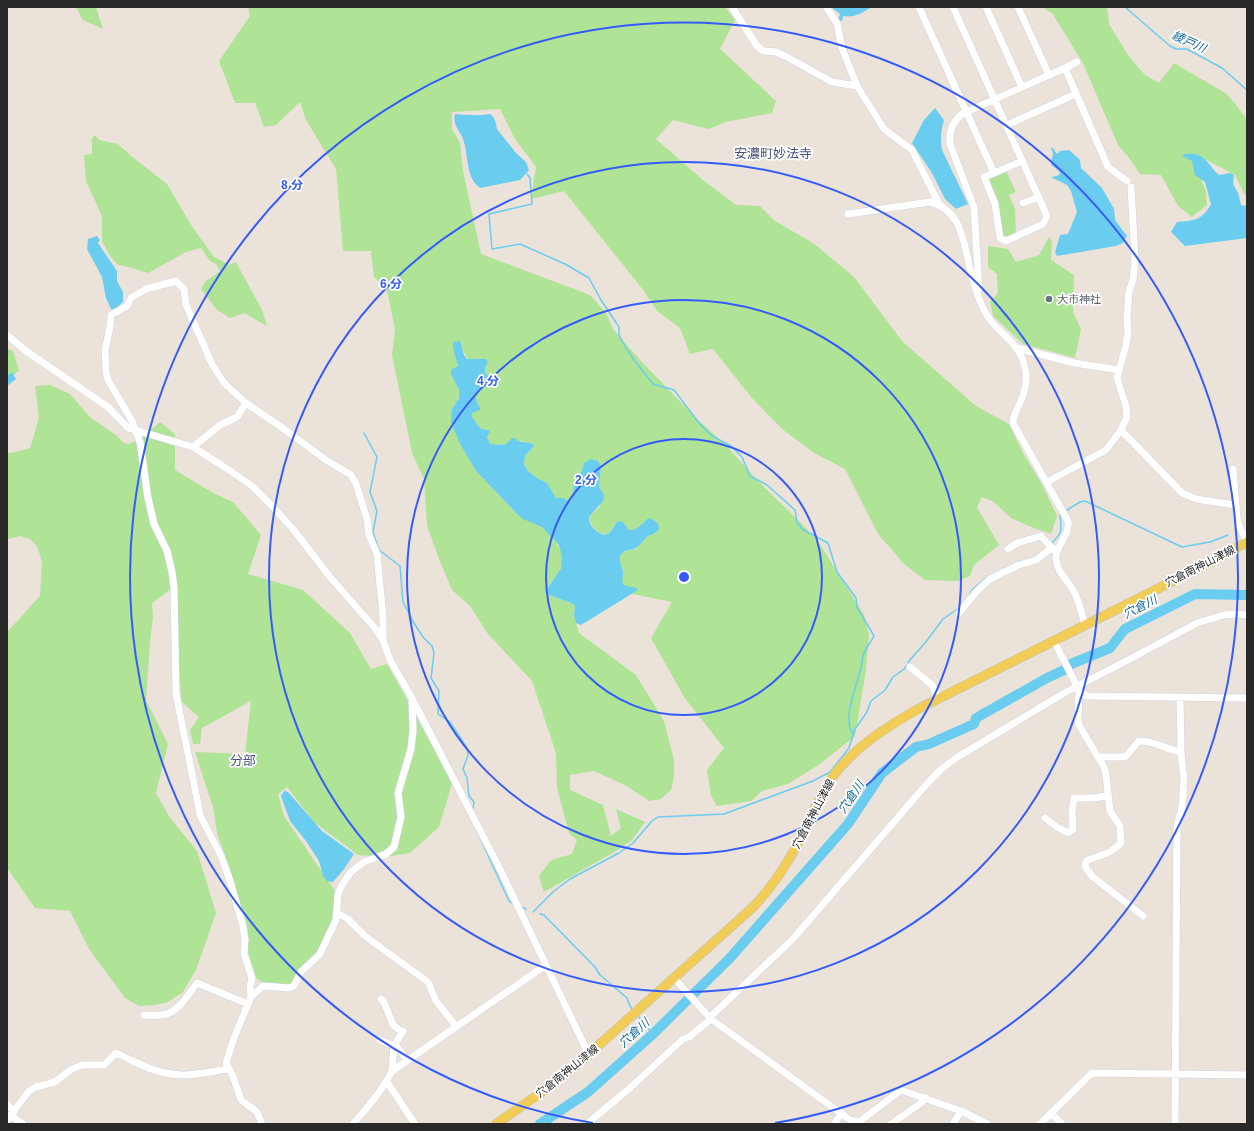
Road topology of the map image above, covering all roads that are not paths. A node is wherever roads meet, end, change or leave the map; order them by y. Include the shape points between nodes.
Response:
1 (732, 7) edge
2 (826, 7) edge
3 (919, 7) edge
4 (953, 7) edge
5 (986, 7) edge
6 (1018, 7) edge
7 (1077, 62) dead end
8 (1064, 68) junction
9 (1049, 75) junction
10 (857, 86) junction
11 (1022, 87) junction
12 (1076, 94) junction
13 (995, 99) junction
14 (966, 112) junction
15 (1007, 125) junction
16 (1022, 161) junction
17 (994, 173) junction
18 (1039, 197) junction
19 (1023, 203) dead end
20 (939, 204) junction
21 (848, 214) dead end
22 (980, 297) junction
23 (7, 335) edge
24 (1017, 348) junction
25 (1119, 370) junction
26 (246, 403) junction
27 (1121, 430) junction
28 (136, 431) junction
29 (193, 447) junction
30 (1233, 469) dead end
31 (1047, 482) junction
32 (1235, 505) junction
33 (1244, 537) edge
34 (1052, 547) junction
35 (1008, 549) dead end
36 (959, 613) dead end
37 (1247, 615) edge
38 (1085, 625) junction
39 (383, 640) junction
40 (1055, 644) junction
41 (910, 667) dead end
42 (1077, 687) junction
43 (1180, 697) junction
44 (412, 698) junction
45 (1247, 698) edge
46 (940, 699) junction
47 (1181, 752) junction
48 (1099, 757) junction
49 (1108, 796) junction
50 (1045, 818) dead end
51 (337, 913) junction
52 (1143, 916) dead end
53 (546, 965) junction
54 (675, 980) junction
55 (381, 999) dead end
56 (249, 1000) junction
57 (144, 1015) dead end
58 (710, 1018) junction
59 (456, 1026) junction
60 (380, 1040) dead end
61 (395, 1045) junction
62 (588, 1055) junction
63 (407, 1060) junction
64 (228, 1069) junction
65 (392, 1071) junction
66 (1175, 1074) junction
67 (1247, 1075) edge
68 (387, 1082) junction
69 (926, 1098) junction
70 (7, 1104) edge
71 (961, 1111) junction
72 (842, 1113) junction
73 (1051, 1113) junction
74 (10, 1116) edge
75 (859, 1123) edge
76 (23, 1124) edge
77 (262, 1124) edge
78 (354, 1124) edge
79 (415, 1124) edge
80 (496, 1124) edge
81 (587, 1124) edge
82 (834, 1124) edge
83 (890, 1124) edge
84 (953, 1124) edge
85 (987, 1124) edge
86 (1040, 1124) edge
87 (1062, 1124) edge
88 (1175, 1124) edge

1 - 10 street via 757,46 763,51 776,52 832,82
2 - 10 street via 837,23 842,48
3 - 14 street
4 - 13 street
5 - 11 street
6 - 9 street
7 - 8 street
8 - 9 street
8 - 12 street
9 - 11 street
10 - 20 street via 884,129 912,150
11 - 13 street
12 - 15 street
12 - 25 street via 1108,167 1129,184 1135,259 1129,291 1126,345
13 - 14 street
13 - 15 street
14 - 17 street
14 - 22 street via 952,126 949,140 974,207
15 - 16 street
16 - 17 street
16 - 18 street
17 - 18 street via 984,178 995,204 1000,238 1006,241 1044,224 1047,216
18 - 19 street
20 - 21 street via 924,202
20 - 22 street via 955,219 962,233 970,269
22 - 24 street via 991,322
23 - 28 street via 26,351 95,397 124,425
24 - 25 street via 1074,363
24 - 31 street via 1024,364 1026,385 1013,416 1013,423
25 - 27 street via 1117,378 1127,412
26 - 28 street via 224,383 212,364 186,305 184,289 176,281 170,282 146,289 131,298 127,306 111,314 105,351 108,380
26 - 29 street via 237,417 220,425
26 - 39 street via 351,476 356,484 368,519 369,535 377,554
27 - 31 street via 1106,450
27 - 32 street via 1182,493 1196,499
28 - 29 street
28 - 56 street via 142,451 154,524 167,551 172,572 176,694 200,815 221,856 243,926 244,952 252,979
29 - 39 street via 252,486 272,506
30 - 32 street
31 - 34 street via 1069,525 1068,533
32 - 33 street
33 - 38 main road, 穴倉南神山津線 via 1211,562
34 - 35 street via 1038,536
34 - 36 street via 1036,560 1019,565 990,580
34 - 38 street via 1060,572 1076,595
37 - 42 street via 1228,615 1197,623
38 - 40 main road, 穴倉南神山津線
39 - 44 street via 390,660
40 - 42 street
40 - 46 main road, 穴倉南神山津線
41 - 46 street via 932,686
42 - 43 street via 1082,694 1090,696
42 - 48 street via 1078,721
42 - 58 street via 988,738 939,771 792,940
43 - 45 street
43 - 47 street
44 - 51 street via 411,749 398,793 401,817 394,847 386,854 364,862 351,872 338,894
44 - 53 street
46 - 54 main road, 穴倉南神山津線 via 905,716 867,741 843,764 824,790 785,867 773,884 751,909
47 - 48 street via 1138,741 1125,756
47 - 66 street via 1184,781 1182,807 1177,826
48 - 49 street via 1104,766
49 - 50 street via 1074,798 1073,829 1068,833
49 - 52 street via 1110,811 1120,826 1121,843 1110,852 1088,860 1085,867 1093,877
51 - 56 street via 334,926 320,954 301,972 294,986 263,986
51 - 59 street via 428,982 436,1001
53 - 59 street
53 - 62 street
54 - 58 street
54 - 62 main road, 穴倉南神山津線
55 - 61 street via 393,1024 402,1032
56 - 57 street via 197,983 174,1010 160,1016
56 - 64 street via 227,1057
58 - 72 street
58 - 81 street
59 - 63 street
60 - 61 street
61 - 63 street
61 - 65 street
62 - 80 main road, 穴倉南神山津線 via 540,1094
63 - 65 street
64 - 74 street via 188,1075 169,1074 116,1053 104,1065 82,1065 70,1070 55,1082 29,1090
64 - 77 street via 241,1100 257,1112
65 - 68 street
66 - 67 street
66 - 73 street via 1092,1073
66 - 88 street
68 - 78 street
68 - 79 street
69 - 71 street
69 - 75 street via 901,1090
69 - 83 street
70 - 74 street
71 - 84 street
71 - 85 street
72 - 75 street
72 - 82 street
73 - 86 street
73 - 87 street
74 - 76 street

